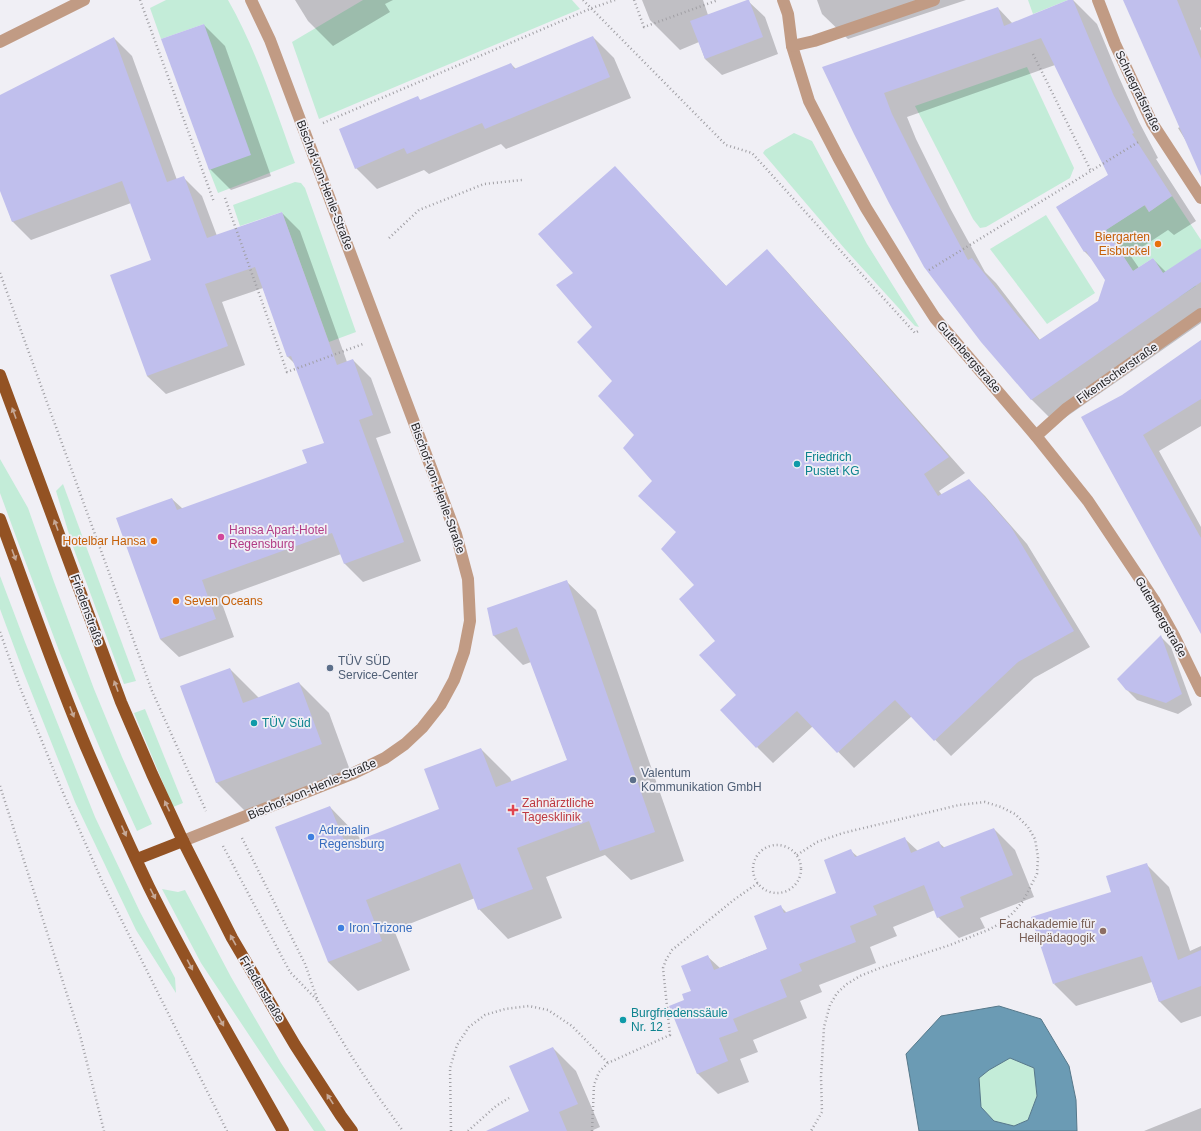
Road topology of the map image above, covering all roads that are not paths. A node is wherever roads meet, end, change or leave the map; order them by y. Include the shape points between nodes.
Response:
1 (84, 0) edge
2 (251, 0) edge
3 (782, 0) edge
4 (934, 0) edge
5 (1098, 0) edge
6 (0, 42) edge
7 (792, 46) junction
8 (1201, 198) edge
9 (1201, 314) edge
10 (0, 375) edge
11 (1036, 436) junction
12 (0, 519) edge
13 (1201, 691) edge
14 (183, 841) junction
15 (137, 859) junction
16 (283, 1131) edge
17 (352, 1131) edge

1 - 6 street
2 - 14 street, Bischof-von-Henle-Straße via 270,40 456,534 468,579 470,621 464,652 454,680 441,704 405,744 385,758 352,774
3 - 7 street, Gutenbergstraße via 788,14
4 - 7 street via 814,41
5 - 8 street, Schuegrafstraße via 1115,44 1152,123
7 - 11 street, Gutenbergstraße via 809,101 866,208 911,281 935,318
9 - 11 street, Fikentscherstraße via 1066,409
14 -> 10 main road, Friedenstraße via 122,702
11 - 13 street, Gutenbergstraße via 1088,501 1154,600
12 -> 15 main road via 89,753
14 - 15 main road
17 -> 14 main road, Friedenstraße via 295,1045 236,945
15 -> 16 main road via 178,942

